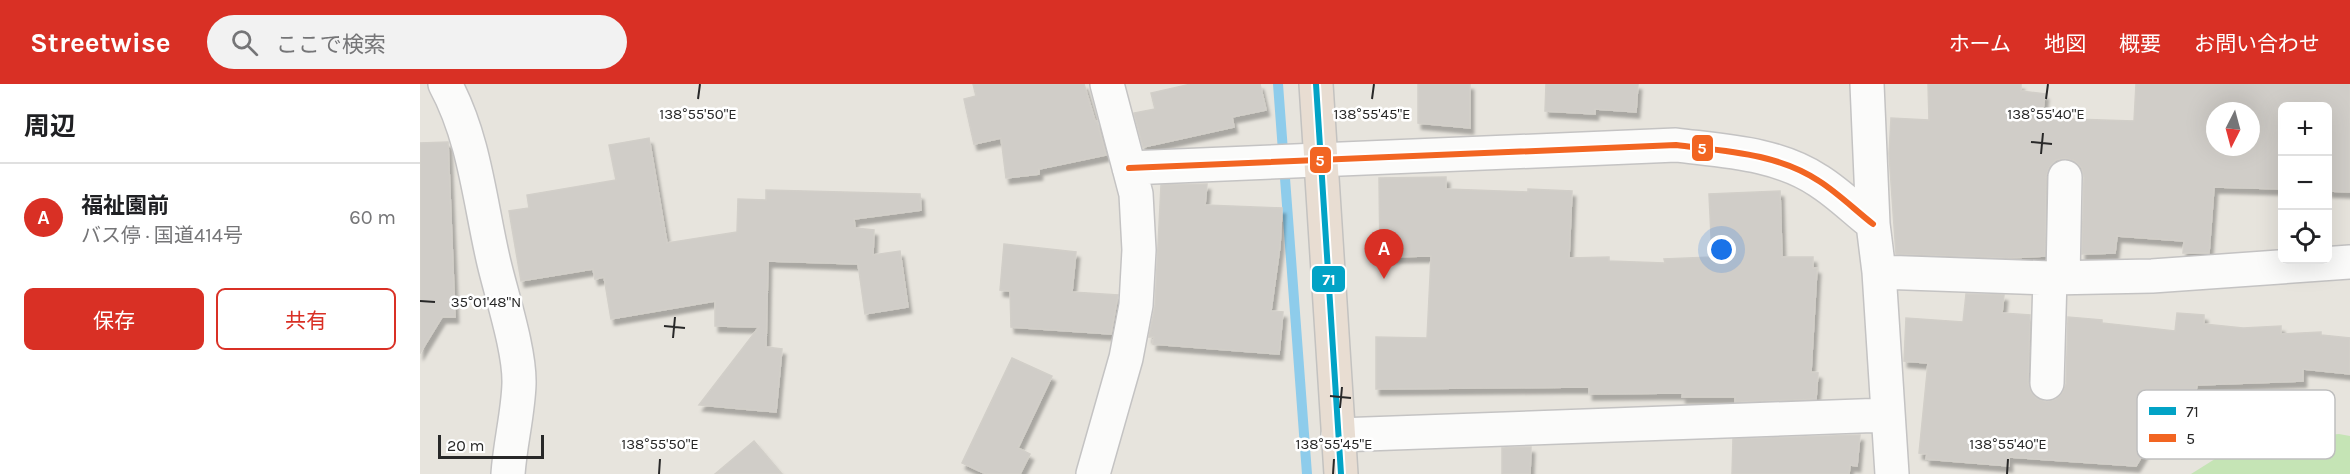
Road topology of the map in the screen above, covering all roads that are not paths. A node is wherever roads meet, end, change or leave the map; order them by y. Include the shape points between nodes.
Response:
1 (445, 84) edge
2 (1107, 84) edge
3 (1317, 84) edge
4 (1868, 84) edge
5 (1315, 159) junction
6 (1129, 168) junction
7 (2065, 177) dead end
8 (1873, 224) junction
9 (2350, 262) edge
10 (1879, 272) junction
11 (2056, 278) junction
12 (2047, 383) dead end
13 (1886, 415) junction
14 (1338, 435) junction
15 (508, 474) edge
16 (1093, 474) edge
17 (1341, 474) edge
18 (1892, 474) edge

1 - 15 street via 456,104 475,171 515,352 519,383
2 - 6 street
3 - 5 highway
4 - 8 street
5 - 6 street
5 - 8 street via 1676,145 1754,155 1788,165 1819,180
5 - 14 highway
6 - 16 street via 1136,194 1139,250 1136,305 1126,358
7 - 11 street
8 - 10 street
9 - 11 street via 2152,276
10 - 11 street
10 - 13 street
11 - 12 street
13 - 14 street
13 - 18 street
14 - 17 highway

